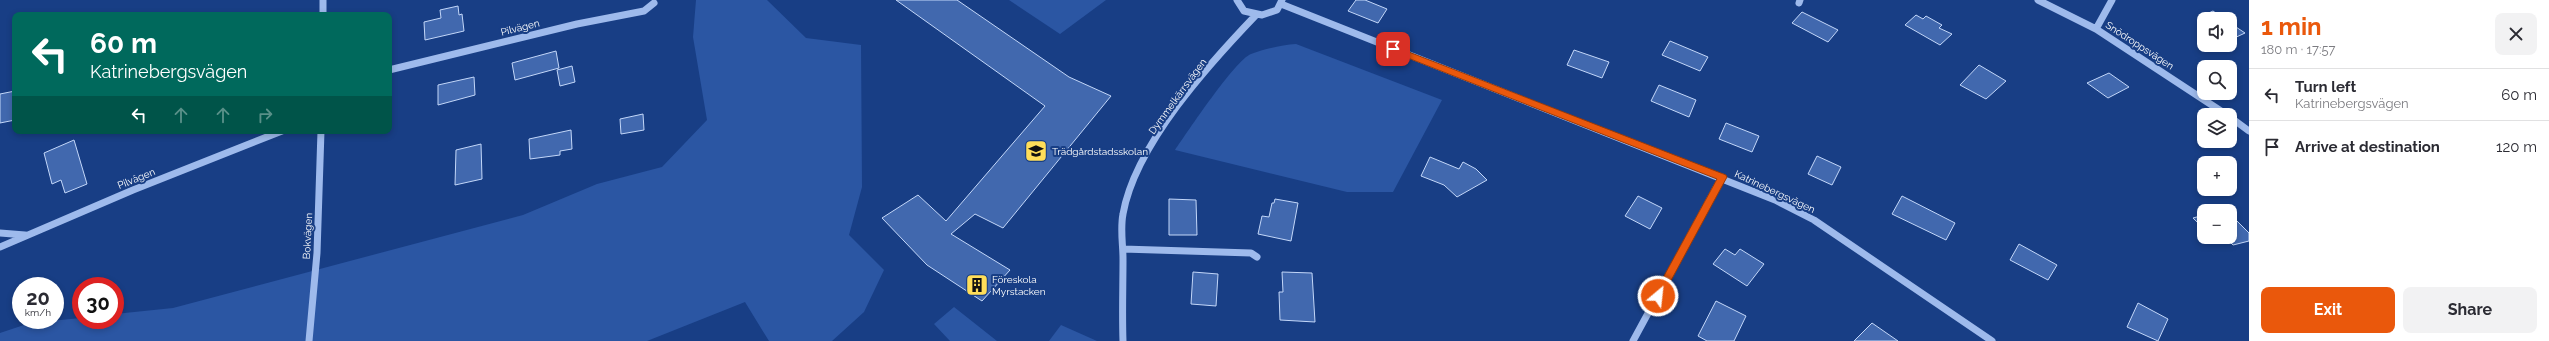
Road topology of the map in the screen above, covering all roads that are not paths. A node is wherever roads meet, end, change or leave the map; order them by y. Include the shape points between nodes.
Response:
1 (323, 0) edge
2 (1237, 0) edge
3 (2038, 0) edge
4 (2112, 0) edge
5 (1282, 2) edge
6 (654, 3) dead end
7 (323, 12) edge
8 (1256, 15) junction
9 (2096, 29) junction
10 (392, 69) edge
11 (2216, 108) edge
12 (2237, 122) edge
13 (2249, 131) edge
14 (275, 134) edge
15 (320, 134) edge
16 (1722, 177) junction
17 (0, 233) edge
18 (25, 235) junction
19 (0, 248) edge
20 (1122, 249) junction
21 (1257, 257) dead end
22 (309, 341) edge
23 (1123, 341) edge
24 (1633, 341) edge
25 (1992, 341) edge

1 - 7 street
2 - 8 street via 1244,11
3 - 9 street, Snödroppsvägen
4 - 9 street
5 - 8 street via 1272,13
5 - 16 street, Katrinebergsvägen
6 - 10 street, Pilvägen via 644,11 577,24
8 - 20 street, Dymmelkärrsvägen via 1234,37 1194,86 1148,153 1132,183 1123,213
9 - 11 street, Snödroppsvägen
12 - 13 street
14 - 18 street, Pilvägen
15 - 22 street, Bokvägen via 317,253
16 - 24 street
16 - 25 street, Katrinebergsvägen via 1814,220
17 - 18 street
18 - 19 street, Pilvägen
20 - 21 street via 1251,253
20 - 23 street, Dymmelkärrsvägen

